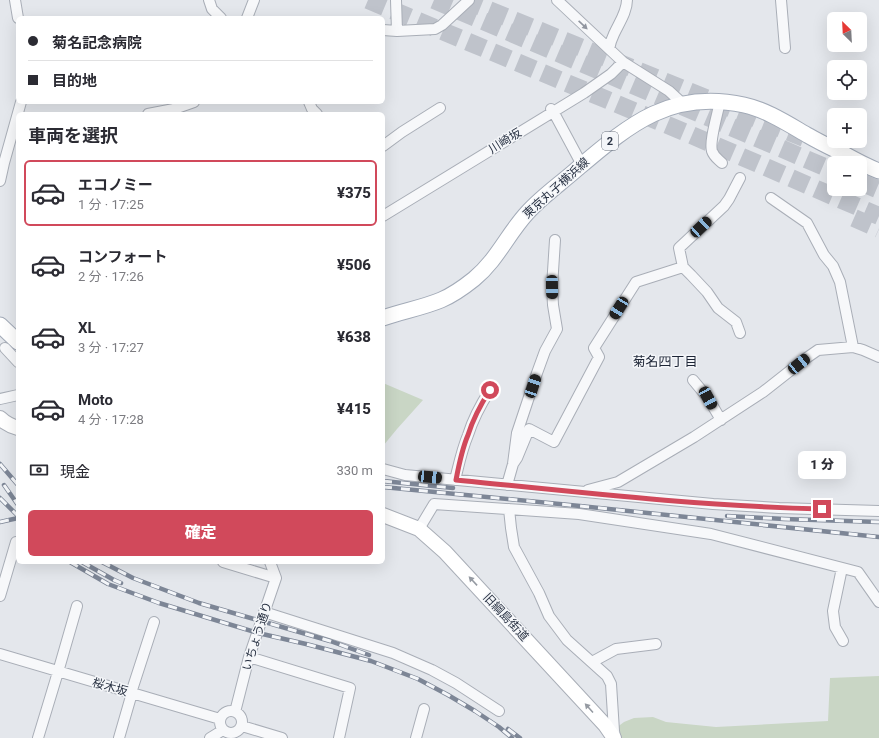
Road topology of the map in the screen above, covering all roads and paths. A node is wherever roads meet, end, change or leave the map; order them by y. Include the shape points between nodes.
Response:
1 (15, 0) edge
2 (209, 0) edge
3 (254, 0) edge
4 (396, 0) edge
5 (469, 0) edge
6 (557, 0) edge
7 (627, 0) edge
8 (781, 0) edge
9 (18, 16) edge
10 (219, 16) edge
11 (248, 16) edge
12 (385, 30) edge
13 (397, 31) junction
14 (785, 48) dead end
15 (608, 49) junction
16 (623, 62) junction
17 (720, 101) junction
18 (180, 104) edge
19 (683, 104) junction
20 (440, 108) dead end
21 (552, 110) junction
22 (154, 112) edge
23 (15, 132) edge
24 (385, 145) edge
25 (722, 163) dead end
26 (582, 165) junction
27 (879, 171) edge
28 (740, 178) dead end
29 (0, 181) edge
30 (771, 198) dead end
31 (385, 215) edge
32 (555, 240) dead end
33 (683, 267) junction
34 (385, 317) edge
35 (0, 325) edge
36 (740, 333) dead end
37 (11, 345) edge
38 (853, 347) junction
39 (16, 357) edge
40 (879, 357) edge
41 (693, 380) dead end
42 (490, 390) dead end
43 (16, 396) edge
44 (0, 400) edge
45 (0, 418) edge
46 (721, 420) junction
47 (16, 430) edge
48 (513, 464) junction
49 (385, 470) edge
50 (456, 480) junction
51 (507, 485) junction
52 (581, 492) junction
53 (509, 509) junction
54 (879, 511) edge
55 (385, 516) edge
56 (419, 529) junction
57 (16, 542) dead end
58 (230, 564) edge
59 (271, 564) edge
60 (842, 568) junction
61 (4, 571) edge
62 (276, 578) junction
63 (0, 596) edge
64 (879, 602) edge
65 (77, 606) dead end
66 (264, 612) junction
67 (154, 622) dead end
68 (843, 641) dead end
69 (656, 644) dead end
70 (0, 654) edge
71 (250, 657) junction
72 (592, 662) junction
73 (58, 672) junction
74 (132, 693) junction
75 (424, 709) dead end
76 (499, 711) dead end
77 (235, 712) junction
78 (220, 719) junction
79 (223, 730) junction
80 (240, 732) edge
81 (38, 738) edge
82 (119, 738) edge
83 (210, 738) edge
84 (282, 738) edge
85 (339, 738) edge
86 (416, 738) edge
87 (615, 738) edge

1 - 9 street
2 - 10 street via 212,9
3 - 11 street
4 - 13 street
5 - 13 street via 442,25 434,29
6 -> 15 street
7 - 15 street
8 - 14 street
12 - 13 street
15 - 16 street
16 - 19 street via 669,91
16 - 21 street, 川崎坂 via 584,92
17 - 19 main road, 東京丸子横浜線 / 2
17 - 25 street via 711,143 712,152
17 - 27 main road, 東京丸子横浜線 / 2 via 743,104 764,111
18 - 22 street
19 - 26 main road, 東京丸子横浜線 / 2 via 660,110 638,122 612,139
20 - 24 street
21 - 26 street
21 - 31 street, 川崎坂
23 - 29 street
26 - 34 main road, 東京丸子横浜線 / 2 via 526,213 492,261 475,278 442,300
28 - 33 street via 724,206 679,248
30 - 38 street via 807,223 832,266 840,282
32 - 48 street via 552,293 557,329 545,351 517,433
33 - 36 street via 707,292 718,308 736,322
33 - 48 street via 636,282 594,348 599,357 554,442 529,429
35 - 37 main road
37 - 39 street
38 - 40 street
38 - 46 street via 818,350
41 - 46 street
42 - 50 street via 468,434
43 - 44 street
45 - 47 street
46 - 52 street via 618,482
48 - 51 street
49 - 50 street via 405,475
50 - 51 street
51 - 52 street
52 - 54 street via 713,504
53 - 56 street via 434,504
53 - 60 street via 579,514 711,534
53 - 72 street via 514,547 549,616 567,640
55 - 56 street, 旧綱島街道
87 -> 56 street, 旧綱島街道 via 445,552
57 - 61 street
58 - 62 street
59 - 62 street
60 - 64 street via 858,572
60 - 68 street via 833,611 836,627
61 - 63 street
62 - 66 street, いちょう通り
65 - 73 street
66 - 71 street, いちょう通り
66 - 76 street via 393,653 456,683
67 - 74 street
69 - 72 street via 616,649
70 - 73 street, 桜木坂
71 - 77 street, いちょう通り
71 - 85 street via 350,688
72 - 87 street via 608,676 611,684
73 - 74 street, 桜木坂
73 - 81 street
74 - 78 street, 桜木坂
74 - 82 street
75 - 86 street
77 - 78 street via 228,711
77 - 80 street via 241,716
78 - 79 street
79 - 80 street via 232,734
79 - 83 street
80 - 84 street

